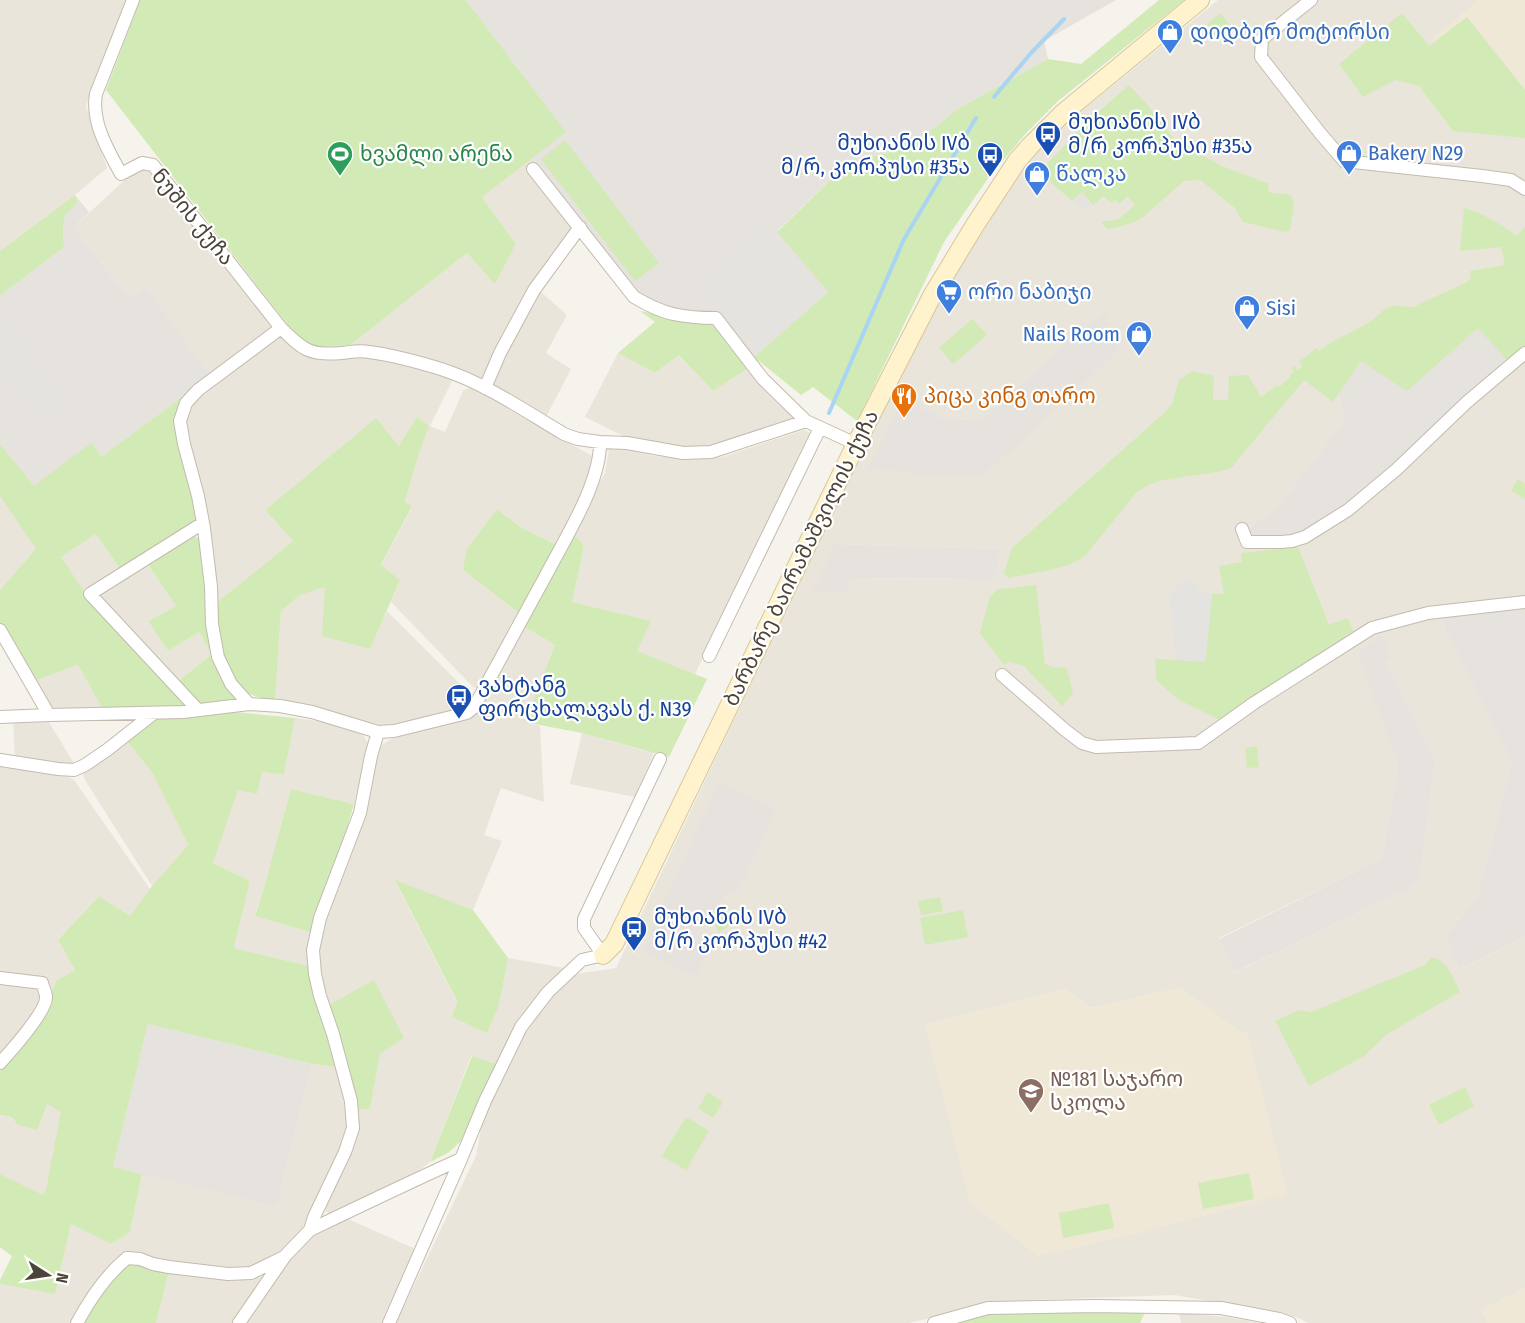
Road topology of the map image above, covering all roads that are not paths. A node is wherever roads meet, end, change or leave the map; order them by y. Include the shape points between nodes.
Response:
1 (133, 0) edge
2 (1200, 0) edge
3 (1311, 0) edge
4 (533, 169) dead end
5 (1525, 189) edge
6 (580, 227) junction
7 (281, 328) junction
8 (1525, 353) edge
9 (485, 388) junction
10 (806, 421) junction
11 (820, 429) junction
12 (600, 442) junction
13 (856, 444) junction
14 (203, 523) junction
15 (1242, 529) dead end
16 (1525, 602) edge
17 (0, 630) edge
18 (709, 656) dead end
19 (1002, 675) dead end
20 (249, 704) junction
21 (198, 710) junction
22 (154, 713) junction
23 (49, 715) junction
24 (0, 717) edge
25 (378, 732) junction
26 (660, 759) dead end
27 (0, 760) edge
28 (603, 955) junction
29 (0, 978) edge
30 (0, 1063) edge
31 (461, 1160) junction
32 (310, 1230) junction
33 (285, 1256) junction
34 (77, 1323) edge
35 (239, 1323) edge
36 (389, 1323) edge
37 (934, 1323) edge
38 (1290, 1323) edge

1 - 7 street, ნუშის ქუჩა via 96,94 94,106 105,145 121,174 142,163 153,165
2 - 13 street, ბარბარე ბაირამაშვილის ქუჩა via 1062,114 1017,161 932,296
3 - 5 street via 1262,39 1261,57 1344,161 1511,180
4 - 6 street
6 - 9 street via 534,290
6 - 10 street via 634,297 671,314 716,318 763,380
7 - 9 street via 303,348 317,354 368,351 442,370
7 - 14 street via 186,403 180,421
8 - 15 street via 1348,510 1305,537 1247,542
9 - 12 street via 564,434
10 - 11 street
10 - 12 street via 711,452 683,453
11 - 13 street
11 - 18 street, ბარბარე ბაირამაშვილის ქუჩა
12 - 25 street via 596,473 575,521 472,708 466,713
13 - 28 street, ბარბარე ბაირამაშვილის ქუჩა via 614,944
14 - 20 street via 218,657 231,684
14 - 21 street via 90,594
16 - 19 street via 1428,613 1372,628 1198,743 1096,747 1082,744
17 - 23 street
20 - 21 street
20 - 25 street via 312,712
21 - 22 street
22 - 23 street
22 - 27 street via 74,770
23 - 24 street
25 - 32 street via 360,813 320,918 313,950 320,996 351,1101 353,1128
26 - 28 street via 584,919 584,928
28 - 31 street via 582,960 548,992 521,1027
29 - 30 street via 42,983 46,997 45,1005 20,1041
31 - 32 street
31 - 36 street
32 - 33 street
33 - 34 street via 251,1273 228,1274 127,1258 114,1268
33 - 35 street
37 - 38 street via 988,1308 1094,1306 1221,1308

